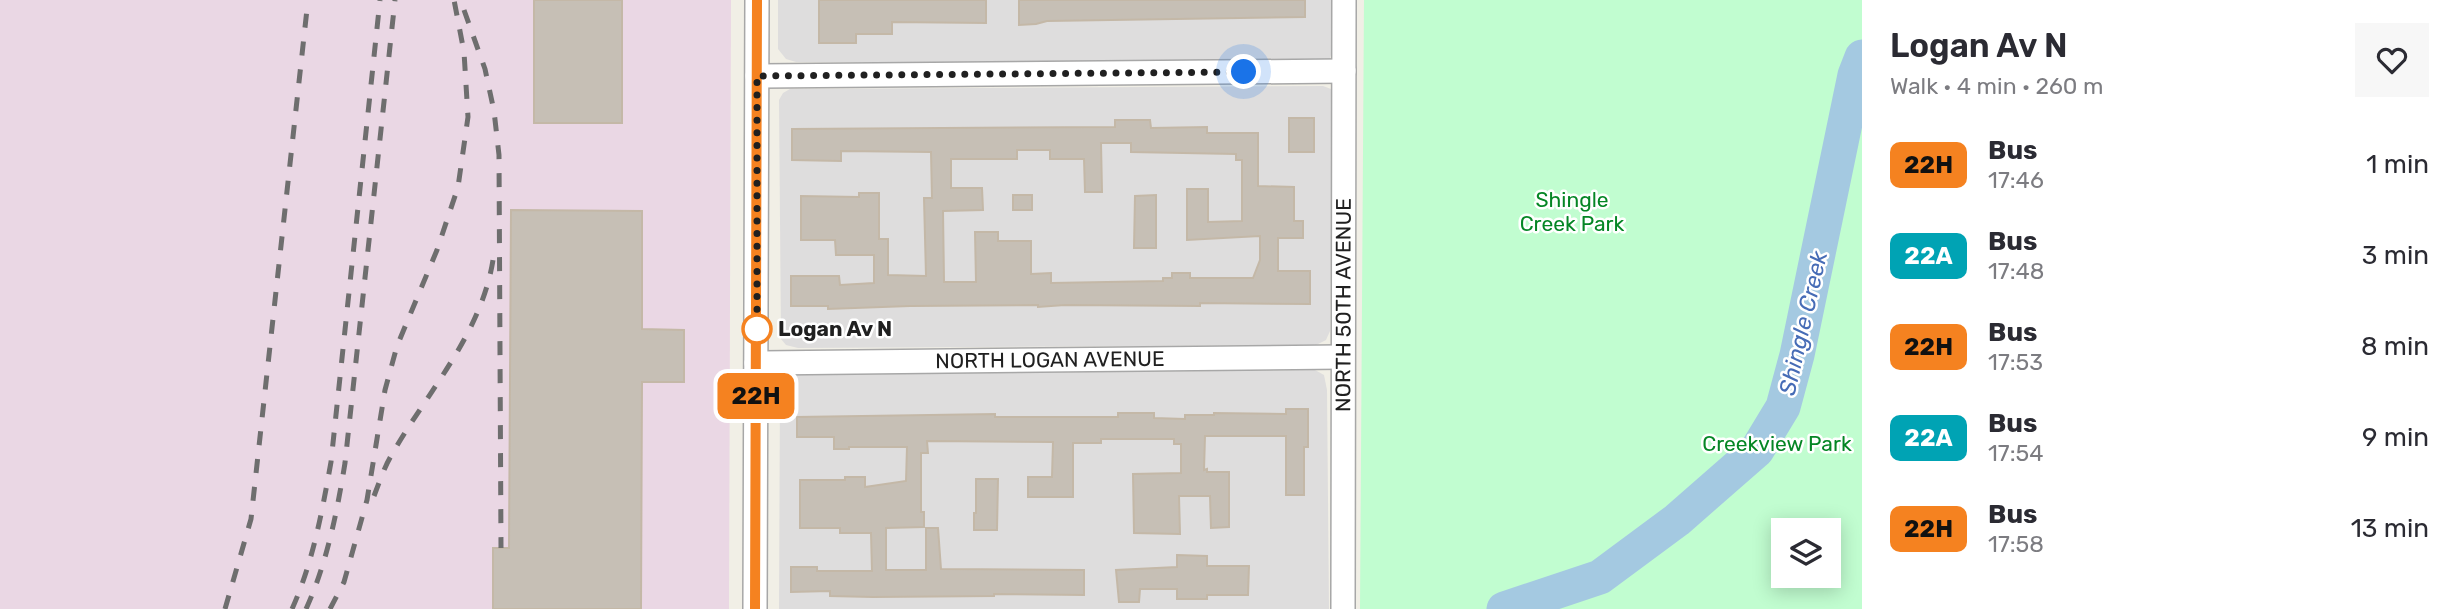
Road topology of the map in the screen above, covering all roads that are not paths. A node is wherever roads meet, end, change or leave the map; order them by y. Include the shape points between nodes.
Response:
1 (757, 0) edge
2 (1344, 0) edge
3 (1344, 71) junction
4 (757, 76) junction
5 (1342, 357) junction
6 (756, 363) junction
7 (755, 609) edge
8 (1343, 609) edge

1 - 4 street
2 - 3 street, NORTH 50TH AVENUE
3 - 4 street
3 - 5 street, NORTH 50TH AVENUE
4 - 6 street
5 - 6 street, NORTH LOGAN AVENUE
5 - 8 street, NORTH 50TH AVENUE
6 - 7 street

